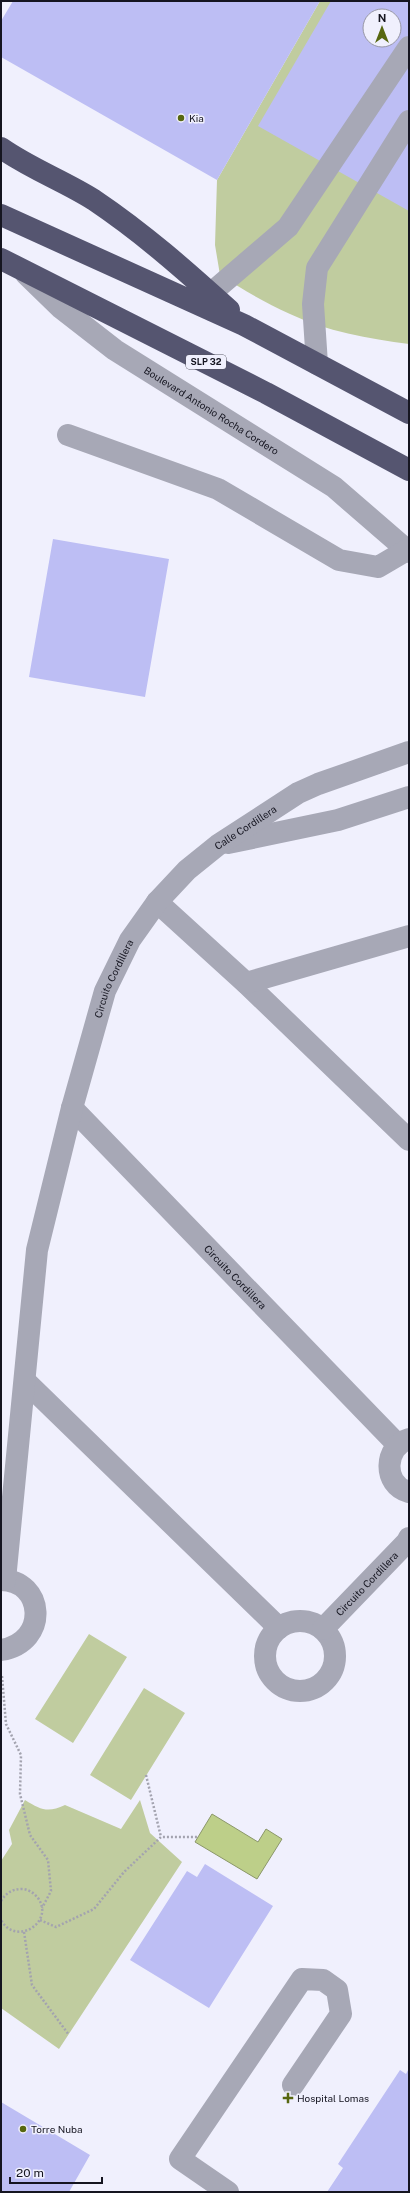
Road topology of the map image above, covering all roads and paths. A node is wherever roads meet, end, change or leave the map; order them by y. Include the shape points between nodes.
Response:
1 (409, 47) edge
2 (409, 121) edge
3 (1, 148) edge
4 (1, 215) edge
5 (9, 262) edge
6 (210, 294) junction
7 (244, 324) junction
8 (317, 364) junction
9 (406, 409) edge
10 (68, 435) dead end
11 (409, 470) edge
12 (408, 551) edge
13 (409, 752) edge
14 (409, 797) edge
15 (218, 845) junction
16 (157, 902) junction
17 (409, 936) edge
18 (246, 984) junction
19 (72, 1108) junction
20 (409, 1140) edge
21 (26, 1382) junction
22 (403, 1442) edge
23 (409, 1492) edge
24 (409, 1538) edge
25 (3, 1580) edge
26 (279, 1628) junction
27 (323, 1629) junction
28 (1, 1661) edge
29 (146, 1775) dead end
30 (161, 1837) junction
31 (198, 1837) dead end
32 (1, 1901) edge
33 (42, 1908) junction
34 (1, 1920) edge
35 (40, 1920) junction
36 (24, 1932) junction
37 (69, 2035) dead end
38 (293, 2085) dead end
39 (228, 2192) edge

1 - 6 street via 288,227
2 - 8 street via 317,268 313,304
3 - 6 highway via 23,163 93,200 160,248
4 - 7 highway
5 - 11 highway, SLP 32
5 - 12 street, Boulevard Antonio Rocha Cordero via 61,308 115,350 334,487
6 - 7 highway
7 - 8 highway
8 - 9 highway
10 - 12 street via 218,489 339,560 378,567
13 - 15 street, Calle Cordillera via 298,793
14 - 15 street, Calle Cordillera via 338,820
15 - 16 street, Circuito Cordillera via 187,870
16 - 18 street
16 - 19 street, Circuito Cordillera via 130,940 105,991
17 - 18 street
18 - 20 street
19 - 21 street, Circuito Cordillera via 37,1250
19 - 22 street, Circuito Cordillera
21 - 25 street, Circuito Cordillera
21 - 26 street
22 - 23 street, Circuito Cordillera via 392,1452 389,1470 398,1486
24 - 27 street, Circuito Cordillera
25 - 28 street via 16,1583 25,1589 36,1609 36,1621 31,1633
26 - 27 street via 289,1622 301,1620
26 - 27 street via 270,1636 264,1658 273,1680 293,1691 305,1691 316,1687 332,1671 335,1660 334,1648
28 - 33 path via 6,1724 21,1755 20,1794 30,1835 48,1860 51,1892
29 - 30 path
30 - 31 path
30 - 35 path via 124,1872 94,1909 56,1927
32 - 33 path via 8,1892 23,1889 36,1895
33 - 35 path
34 - 36 path via 9,1929
35 - 36 path
36 - 37 path via 32,1985
38 - 39 street via 341,2014 337,1990 323,1980 302,1980 180,2159

